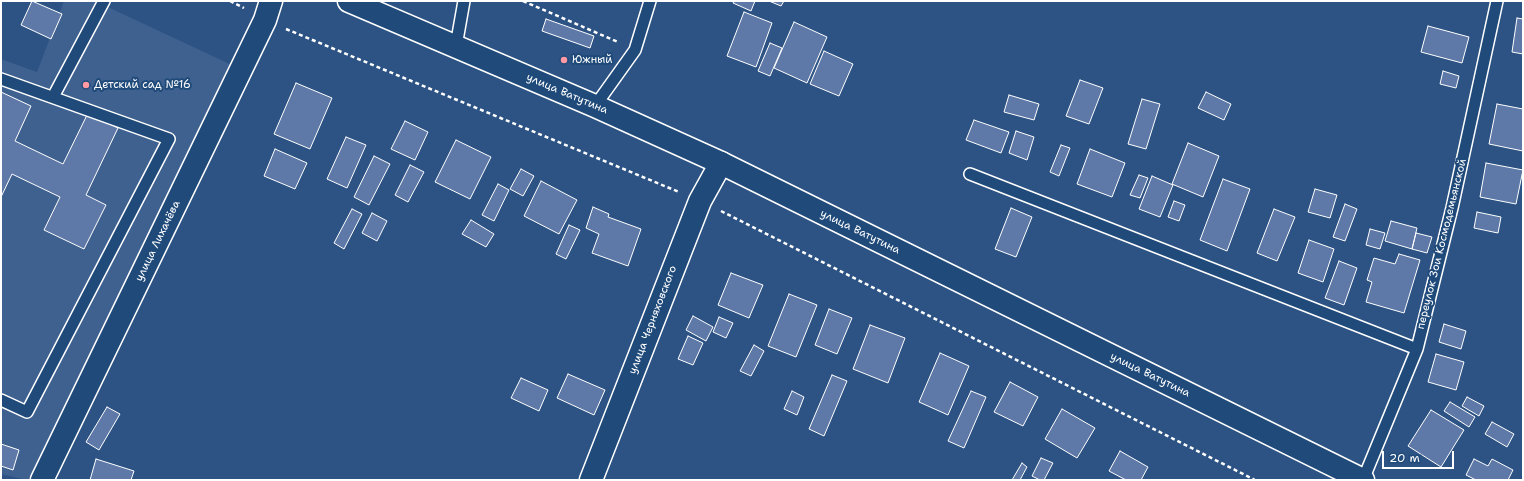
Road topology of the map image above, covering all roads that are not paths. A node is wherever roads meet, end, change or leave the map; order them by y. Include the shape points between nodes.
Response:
1 (104, 1) edge
2 (349, 1) edge
3 (464, 1) edge
4 (650, 1) edge
5 (1498, 1) edge
6 (268, 11) edge
7 (456, 46) junction
8 (1, 79) edge
9 (53, 97) junction
10 (595, 106) junction
11 (721, 163) junction
12 (970, 174) dead end
13 (1417, 349) junction
14 (1, 400) edge
15 (42, 480) edge
16 (591, 480) edge
17 (1363, 480) edge

1 - 9 lane
2 - 7 main road, улица Ватутина
3 - 7 lane
4 - 10 lane via 635,50
5 - 13 lane, переулок Зои Космодемьянской via 1452,208
6 - 15 main road, улица Лихачёва
7 - 10 main road, улица Ватутина
8 - 9 lane
9 - 14 lane via 170,139 27,412
10 - 11 main road, улица Ватутина
11 - 16 main road, улица Черняховского via 700,201
11 - 17 main road, улица Ватутина
12 - 13 lane
13 - 17 lane, переулок Зои Космодемьянской

